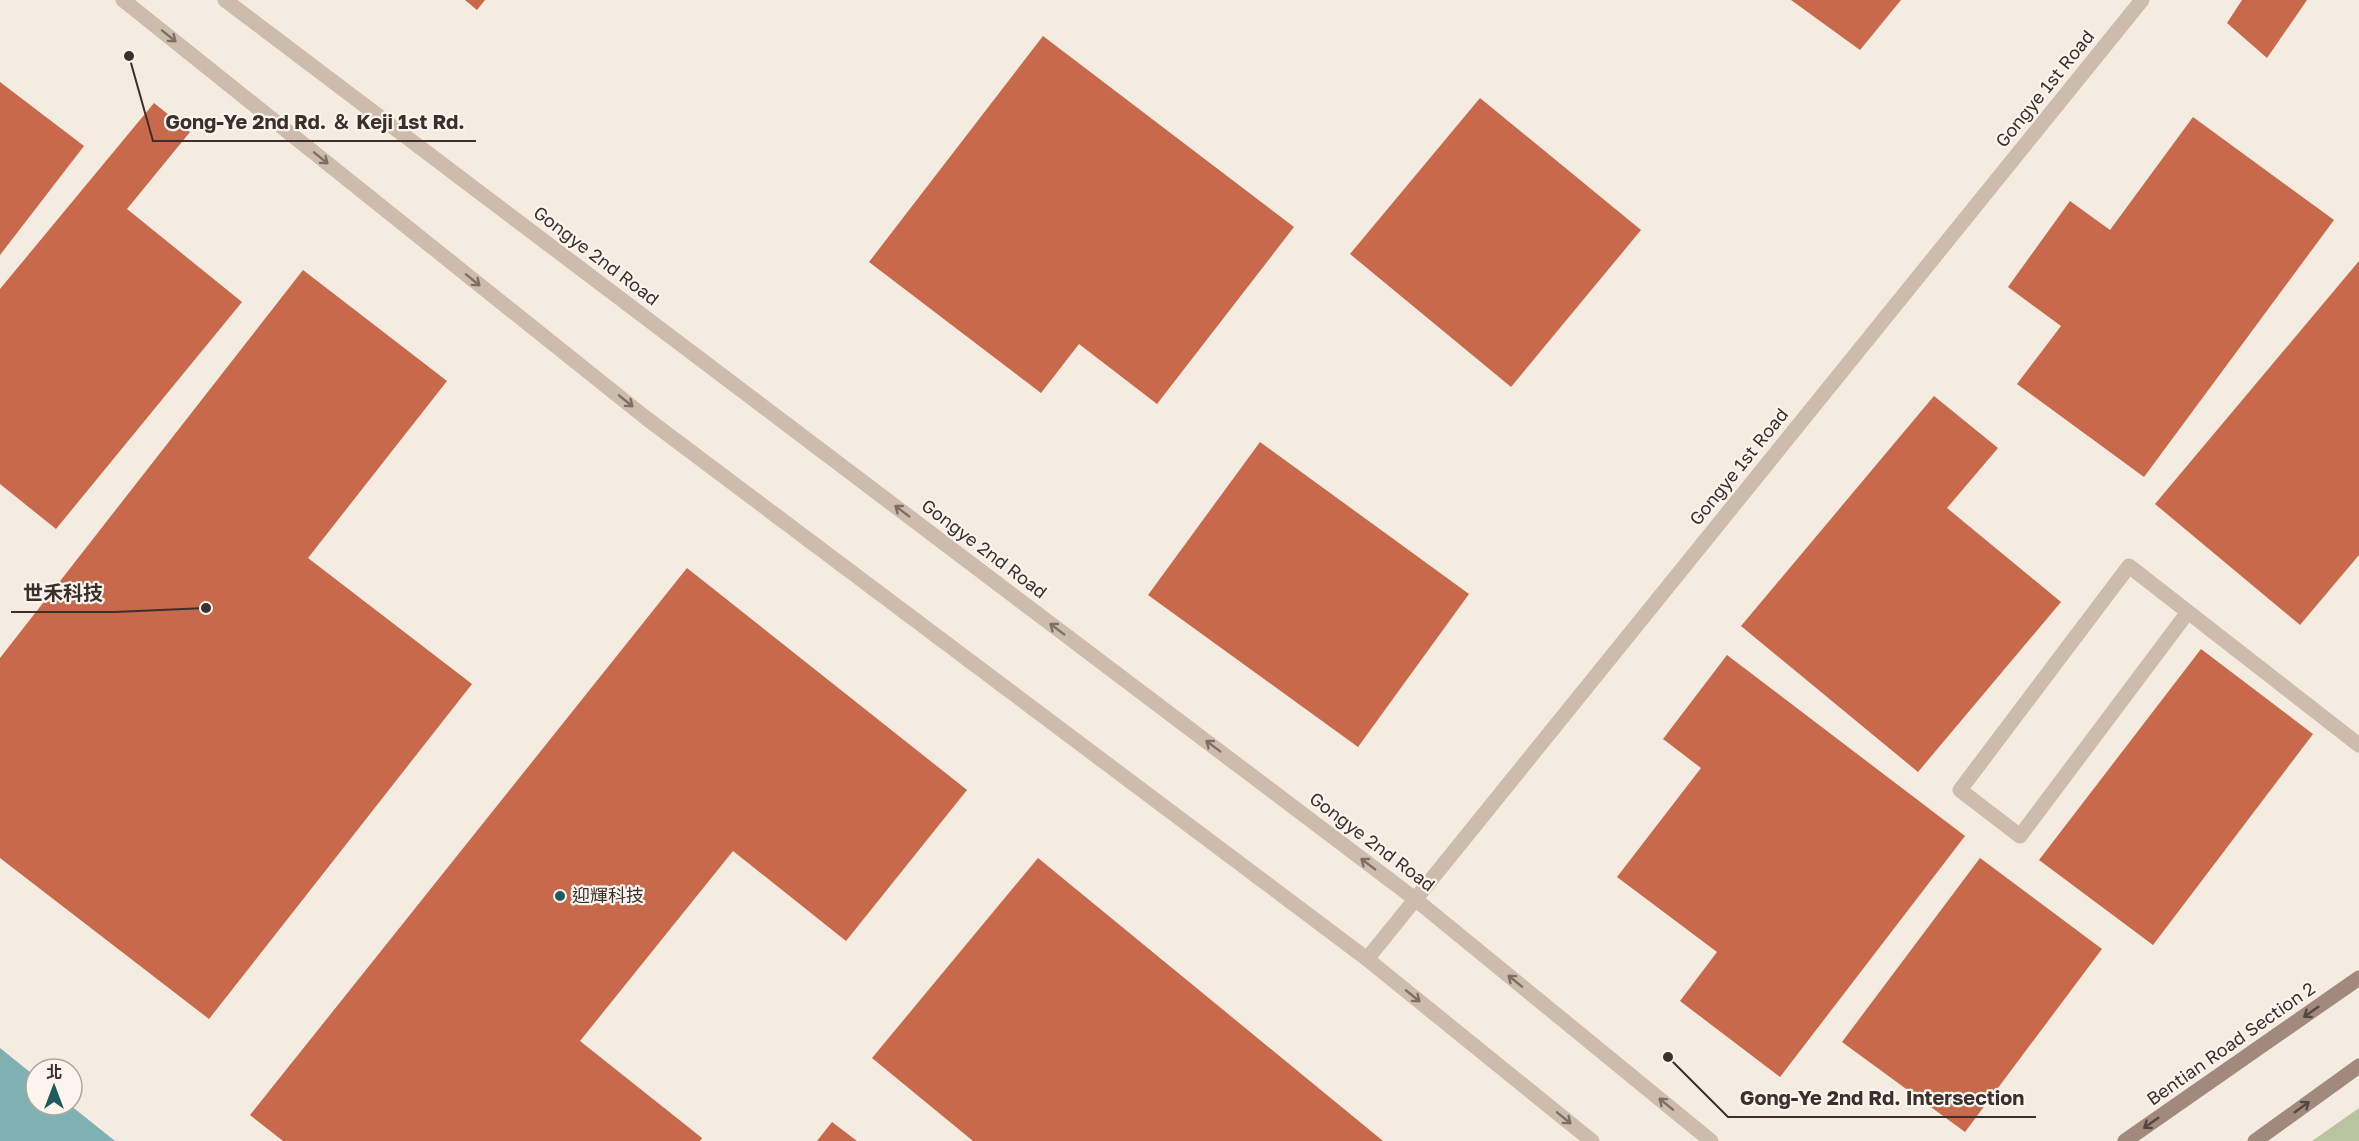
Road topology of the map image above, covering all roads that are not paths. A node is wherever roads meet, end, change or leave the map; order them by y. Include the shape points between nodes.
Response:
1 (123, 0) edge
2 (225, 0) edge
3 (2142, 0) edge
4 (2188, 612) junction
5 (2359, 745) edge
6 (1415, 899) junction
7 (1367, 959) junction
8 (2359, 978) edge
9 (2359, 1066) edge
10 (1592, 1141) edge
11 (1711, 1141) edge
12 (2125, 1141) edge
13 (2255, 1141) edge

1 -> 7 street via 646,418
6 -> 2 street, Gongye 2nd Road
3 - 6 street, Gongye 1st Road
4 - 4 street via 2129,566 1960,790 2020,836
4 - 5 street
6 - 7 street, Gongye 1st Road
11 -> 6 street, Gongye 2nd Road
7 -> 10 street
8 -> 12 street, Bentian Road Section 2
13 -> 9 street

